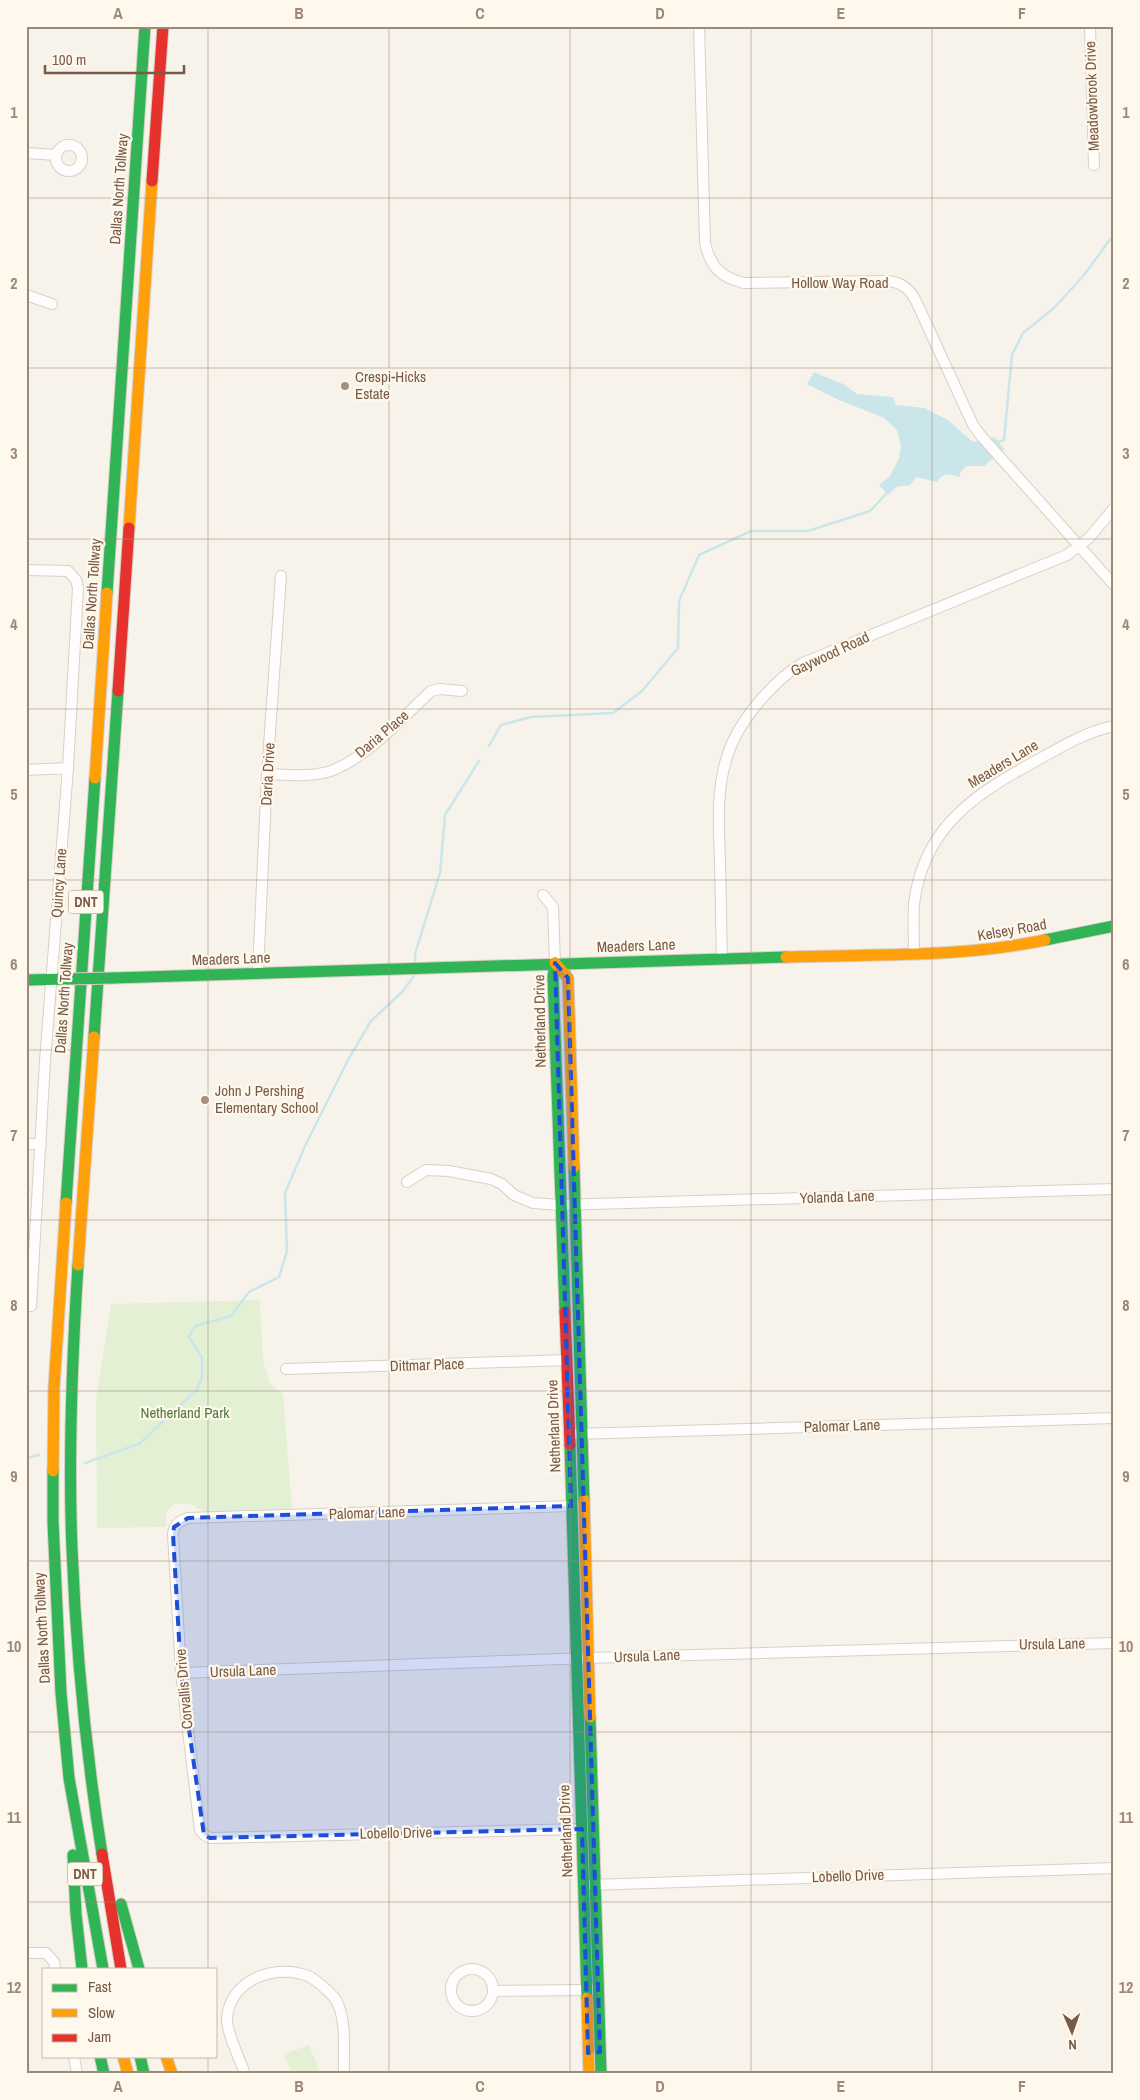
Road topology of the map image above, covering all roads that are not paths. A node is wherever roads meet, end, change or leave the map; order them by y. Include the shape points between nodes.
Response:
1 (145, 26) edge
2 (163, 26) edge
3 (699, 26) edge
4 (1090, 26) edge
5 (26, 154) edge
6 (56, 156) dead end
7 (1094, 165) dead end
8 (26, 295) edge
9 (52, 304) dead end
10 (1114, 508) edge
11 (1080, 547) junction
12 (26, 570) edge
13 (281, 576) dead end
14 (1114, 585) edge
15 (462, 691) dead end
16 (1114, 726) edge
17 (68, 768) junction
18 (26, 770) edge
19 (267, 774) junction
20 (543, 894) dead end
21 (1114, 926) edge
22 (914, 954) junction
23 (722, 958) junction
24 (555, 963) junction
25 (258, 972) junction
26 (52, 979) junction
27 (26, 980) edge
28 (26, 1144) edge
29 (41, 1144) junction
30 (407, 1182) dead end
31 (1114, 1189) edge
32 (574, 1204) junction
33 (560, 1205) junction
34 (28, 1306) edge
35 (567, 1360) junction
36 (286, 1369) dead end
37 (1114, 1418) edge
38 (582, 1433) junction
39 (570, 1434) junction
40 (571, 1506) junction
41 (173, 1534) joint
42 (572, 1545) junction
43 (586, 1545) junction
44 (1114, 1642) edge
45 (576, 1658) junction
46 (588, 1658) junction
47 (181, 1673) junction
48 (579, 1771) junction
49 (592, 1771) junction
50 (69, 1778) junction
51 (582, 1829) junction
52 (210, 1838) joint
53 (101, 1845) junction
54 (1114, 1868) edge
55 (583, 1885) junction
56 (595, 1885) junction
57 (26, 1953) edge
58 (55, 1968) edge
59 (82, 1968) edge
60 (103, 1968) edge
61 (121, 1968) edge
62 (139, 1968) edge
63 (586, 1990) junction
64 (598, 1990) junction
65 (493, 1991) junction
66 (600, 2052) junction
67 (588, 2053) junction
68 (74, 2058) edge
69 (100, 2058) edge
70 (124, 2058) edge
71 (140, 2058) edge
72 (167, 2058) edge
73 (77, 2074) edge
74 (104, 2074) edge
75 (128, 2074) edge
76 (144, 2074) edge
77 (172, 2074) edge
78 (245, 2074) edge
79 (344, 2074) edge
80 (589, 2074) edge
81 (601, 2074) edge

1 - 50 main road, Dallas North Tollway / DNT via 54,1388 55,1579
2 - 53 main road, DNT via 72,1388 71,1515 76,1638
3 - 11 street, Hollow Way Road via 705,243 713,266 722,275 744,283 887,281 906,287 916,301 965,409 982,436
4 - 7 street, Meadowbrook Drive
5 - 6 street
8 - 9 street
10 - 11 street, Gaywood Road
11 - 14 street, Hollow Way Road
11 - 23 street, Gaywood Road via 803,663 781,678 762,698 737,736 726,758 721,780 718,807
12 - 17 street, Quincy Lane via 68,571 78,588
13 - 19 street, Daria Drive
15 - 19 street, Daria Place via 440,688 431,691 365,751 336,769 304,775
16 - 22 street, Meaders Lane via 1074,740 1008,776 964,806 948,823 929,854 917,888
17 - 18 street
17 - 26 street, Quincy Lane
19 - 25 street, Daria Drive
20 - 24 street via 552,906
21 - 22 main road, Kelsey Road via 1014,947
22 - 23 main road, Meaders Lane
23 - 24 main road, Meaders Lane
24 - 25 main road, Meaders Lane
24 - 32 main road, Netherland Drive via 568,978
24 - 33 main road, Netherland Drive
25 - 26 main road, Meaders Lane, bridge
26 - 27 main road, Meaders Lane
26 - 29 street, Quincy Lane
28 - 29 street
29 - 34 street, Quincy Lane
30 - 33 street, Yolanda Lane via 426,1170 449,1171 491,1179 533,1203
31 - 32 street, Yolanda Lane
32 - 33 street, Yolanda Lane
32 - 38 main road, Netherland Drive
33 - 35 main road, Netherland Drive
35 - 36 street, Dittmar Place
35 - 39 main road, Netherland Drive
37 - 38 street, Palomar Lane
38 - 39 street, Palomar Lane
38 - 43 main road, Netherland Drive
39 - 40 main road, Netherland Drive
40 - 41 street, Palomar Lane via 188,1518 174,1527
40 - 42 main road, Netherland Drive
41 - 47 street, Corvallis Drive
42 - 43 main road
42 - 45 main road, Netherland Drive
43 - 46 main road, Netherland Drive
44 - 46 street, Ursula Lane
45 - 46 street, Ursula Lane
45 - 47 street, Ursula Lane
45 - 48 main road, Netherland Drive
46 - 49 main road, Netherland Drive
47 - 52 street, Corvallis Drive via 200,1830
48 - 49 main road
48 - 51 main road, Netherland Drive
49 - 56 main road, Netherland Drive
50 - 59 main road
50 - 60 main road, Dallas North Tollway / DNT
51 - 52 street, Lobello Drive
51 - 55 main road, Netherland Drive
53 - 61 main road, DNT
53 - 62 main road via 111,1867
54 - 56 street, Lobello Drive
55 - 56 street, Lobello Drive
55 - 63 main road, Netherland Drive
56 - 64 main road, Netherland Drive
57 - 58 street via 46,1953
63 - 64 street
63 - 65 street
63 - 67 main road, Netherland Drive
64 - 66 main road, Netherland Drive
65 - 65 street via 487,2005 475,2011 462,2008 452,1995 453,1982 470,1968 484,1972
66 - 67 main road
66 - 81 main road, Netherland Drive
67 - 80 main road, Netherland Drive
68 - 73 street
69 - 74 main road
70 - 75 main road
71 - 76 main road
72 - 77 main road
78 - 79 street via 227,2021 229,2009 234,1996 248,1982 261,1974 276,1972 309,1976 336,2000 342,2018

